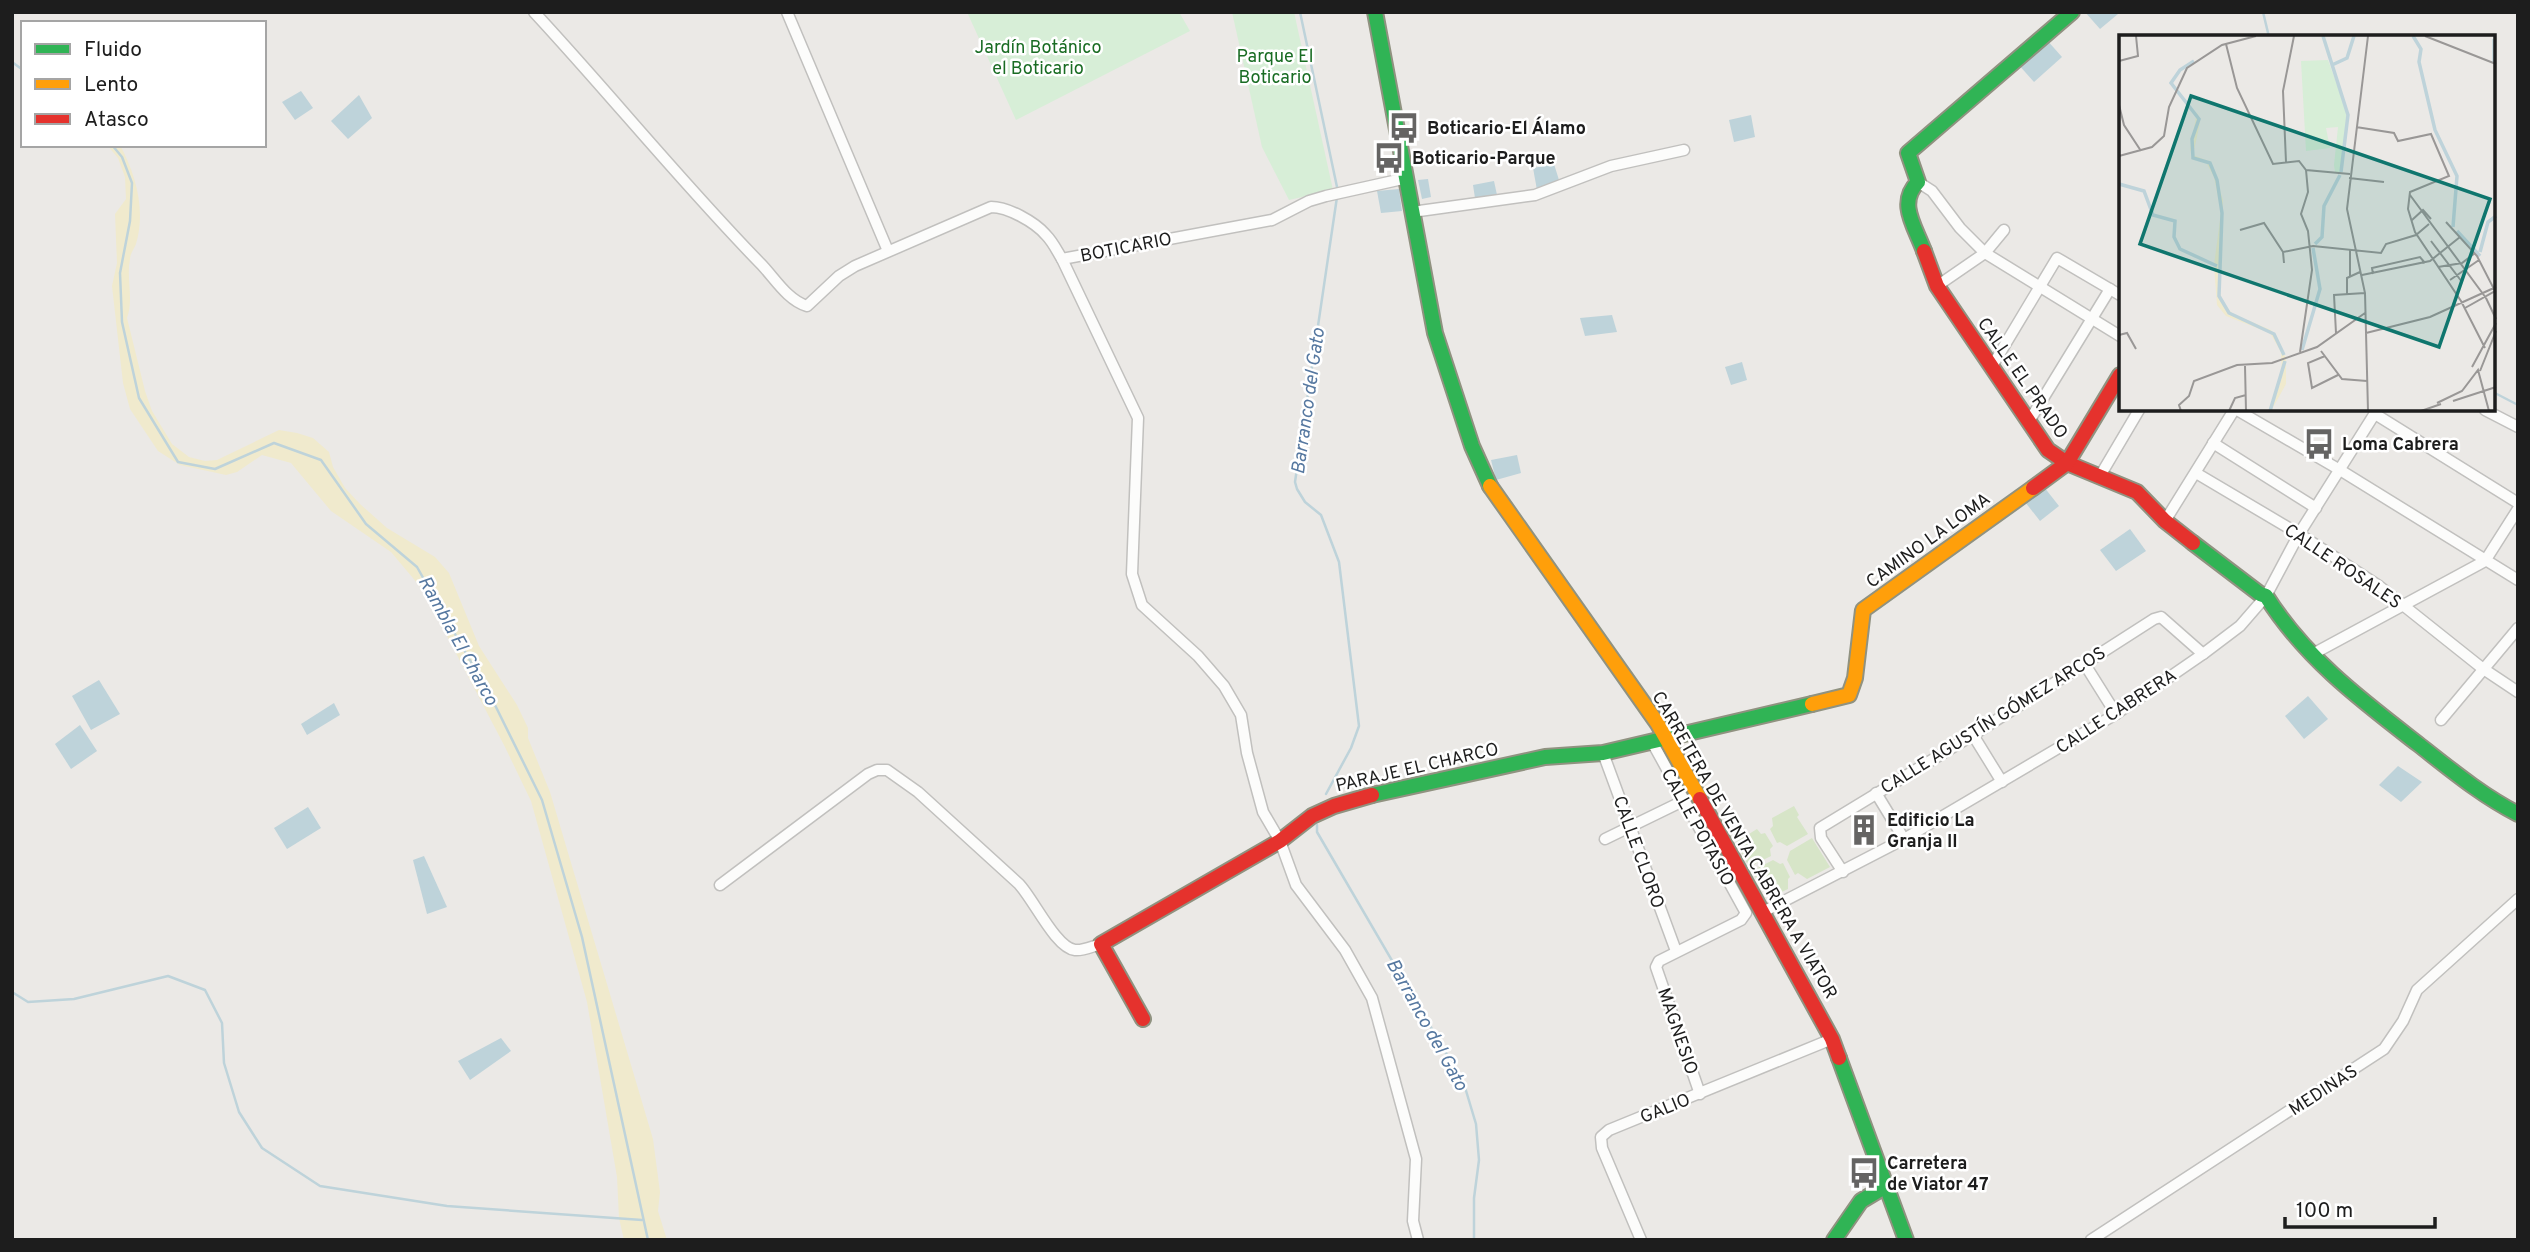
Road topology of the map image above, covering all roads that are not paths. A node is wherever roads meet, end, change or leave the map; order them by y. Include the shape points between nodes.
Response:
1 (534, 12) edge
2 (787, 12) edge
3 (1375, 12) edge
4 (2072, 12) edge
5 (1684, 149) dead end
6 (1407, 178) junction
7 (1918, 182) junction
8 (1412, 212) junction
9 (2004, 230) dead end
10 (888, 251) junction
11 (1985, 253) junction
12 (1062, 259) junction
13 (1937, 286) junction
14 (2039, 286) junction
15 (2110, 289) junction
16 (2119, 294) edge
17 (2091, 319) junction
18 (2119, 333) edge
19 (1991, 368) junction
20 (2119, 377) edge
21 (2138, 411) edge
22 (2235, 411) edge
23 (2238, 411) edge
24 (2487, 411) edge
25 (2376, 412) edge
26 (2028, 423) junction
27 (2518, 427) edge
28 (2213, 443) junction
29 (2067, 463) junction
30 (2340, 470) junction
31 (2196, 473) junction
32 (2100, 476) junction
33 (2518, 503) edge
34 (2316, 508) junction
35 (2518, 509) edge
36 (2165, 522) junction
37 (2300, 534) junction
38 (2485, 561) junction
39 (2518, 580) edge
40 (2266, 596) junction
41 (2403, 607) junction
42 (2518, 628) edge
43 (2203, 654) junction
44 (2311, 655) junction
45 (2084, 663) junction
46 (2482, 668) junction
47 (2518, 692) edge
48 (2116, 714) junction
49 (2441, 720) dead end
50 (1973, 735) junction
51 (1659, 740) junction
52 (1603, 753) junction
53 (2002, 782) junction
54 (1877, 793) junction
55 (1683, 800) junction
56 (2518, 814) edge
57 (1629, 827) junction
58 (1605, 839) dead end
59 (1904, 839) junction
60 (1280, 841) junction
61 (1843, 872) junction
62 (720, 885) dead end
63 (2518, 899) edge
64 (1763, 912) junction
65 (1101, 944) junction
66 (1676, 951) junction
67 (1143, 1019) dead end
68 (1832, 1039) junction
69 (1700, 1094) junction
70 (1886, 1186) junction
71 (1418, 1240) edge
72 (1641, 1240) edge
73 (1834, 1240) edge
74 (1906, 1240) edge
75 (2091, 1240) edge

1 - 10 street, BOTICARIO via 703,204 800,304 807,306 839,276
2 - 10 street
3 - 6 street, CARRETERA DE VENTA CABRERA A VIATOR
4 - 7 street via 1908,153
5 - 8 street via 1611,166 1535,195
6 - 8 street, CARRETERA DE VENTA CABRERA A VIATOR
6 - 12 street, BOTICARIO via 1309,201 1272,220
7 - 11 street via 1932,191
7 - 13 street, CALLE EL PRADO via 1906,203
8 - 51 street, CARRETERA DE VENTA CABRERA A VIATOR via 1435,333 1490,486 1576,607
9 - 11 street
10 - 12 street, BOTICARIO via 999,207 1047,235
11 - 13 street
11 - 14 street
12 - 60 street via 1138,418 1132,574 1142,605 1198,656 1241,715 1263,812
13 - 19 street, CALLE EL PRADO
14 - 15 street via 2057,258
14 - 17 street
14 - 19 street
15 - 16 street
15 - 17 street
17 - 18 street
17 - 26 street
19 - 26 street, CALLE EL PRADO
20 - 29 street
21 - 32 street
22 - 28 street
23 - 30 street
24 - 27 street
25 - 30 street, CALLE CABRERA
25 - 33 street
26 - 29 street, CALLE EL PRADO via 2048,450
28 - 31 street
28 - 34 street
29 - 32 street, CALLE EL PRADO
29 - 51 street, CAMINO LA LOMA via 1863,610 1849,695
30 - 34 street, CALLE CABRERA
30 - 38 street
31 - 36 street
31 - 37 street, CALLE ROSALES
32 - 36 street, CALLE EL PRADO via 2137,492
34 - 37 street, CALLE CABRERA
35 - 38 street
36 - 40 street, CALLE EL PRADO
37 - 40 street, CALLE CABRERA
37 - 41 street, CALLE ROSALES
38 - 39 street
38 - 41 street
40 - 43 street, CALLE CABRERA via 2240,626
40 - 44 street, CALLE EL PRADO
41 - 44 street
41 - 46 street, CALLE ROSALES
42 - 46 street
43 - 45 street, CALLE AGUSTÍN GÓMEZ ARCOS via 2161,617
43 - 48 street, CALLE CABRERA
44 - 56 street, CALLE EL PRADO via 2493,802
45 - 48 street
45 - 50 street, CALLE AGUSTÍN GÓMEZ ARCOS
46 - 47 street, CALLE ROSALES
46 - 49 street
48 - 53 street, CALLE CABRERA
50 - 53 street
50 - 54 street, CALLE AGUSTÍN GÓMEZ ARCOS
51 - 52 street, PARAJE EL CHARCO
51 - 55 street, CALLE POTASIO
51 - 64 street, CARRETERA DE VENTA CABRERA A VIATOR
52 - 57 street, CALLE CLORO
52 - 60 street, PARAJE EL CHARCO via 1573,752 1340,804 1292,827
53 - 59 street, CALLE CABRERA
54 - 59 street
54 - 61 street, CALLE AGUSTÍN GÓMEZ ARCOS via 1820,828 1821,838
55 - 57 street
55 - 66 street, CALLE POTASIO via 1746,913 1741,920
57 - 58 street
57 - 66 street, CALLE CLORO
59 - 61 street, CALLE CABRERA
60 - 65 street, PARAJE EL CHARCO
60 - 71 street via 1296,884 1345,950 1372,998 1416,1158 1413,1222
61 - 64 street, CALLE CABRERA
62 - 65 street via 869,774 887,770 918,792 1019,884 1066,948 1078,951
63 - 75 street, MEDINAS via 2417,990 2384,1049
64 - 68 street, CARRETERA DE VENTA CABRERA A VIATOR
65 - 67 street
66 - 69 street, MAGNESIO via 1657,967
68 - 69 street, GALIO
68 - 70 street, CARRETERA DE VENTA CABRERA A VIATOR
69 - 72 street, GALIO via 1601,1137
70 - 73 street via 1868,1193
70 - 74 street, CARRETERA DE VENTA CABRERA A VIATOR

